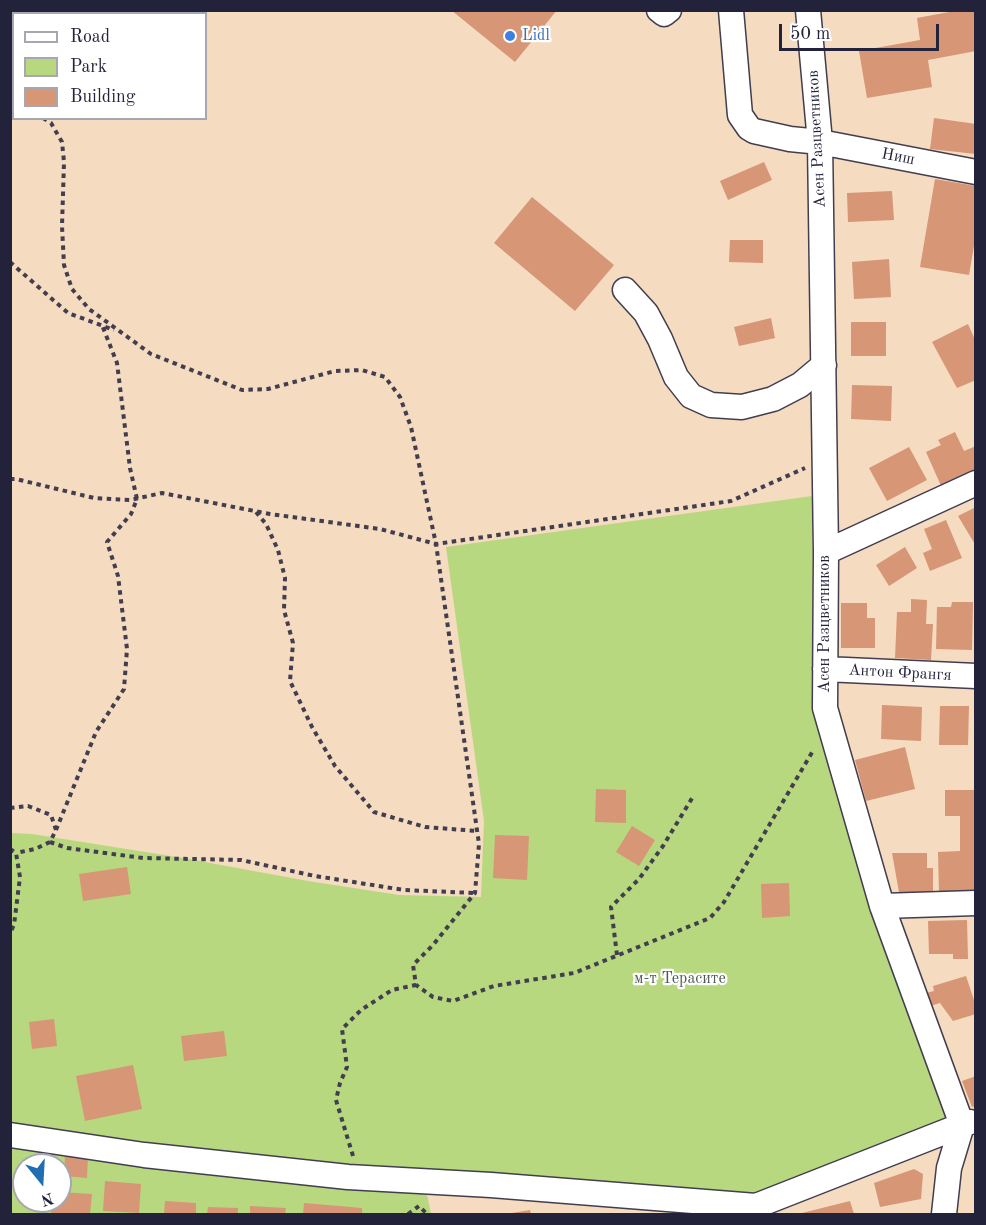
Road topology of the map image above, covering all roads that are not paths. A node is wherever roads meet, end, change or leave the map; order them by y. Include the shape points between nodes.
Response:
1 (659, 10) edge
2 (669, 10) edge
3 (730, 10) edge
4 (808, 10) edge
5 (820, 142) junction
6 (975, 172) edge
7 (625, 290) dead end
8 (824, 365) junction
9 (975, 483) edge
10 (826, 552) junction
11 (825, 669) junction
12 (975, 676) edge
13 (975, 903) edge
14 (882, 906) junction
15 (969, 1123) edge
16 (10, 1135) edge
17 (760, 1210) edge
18 (944, 1215) edge

1 - 2 street via 664,14
3 - 5 street, Ниш via 744,124 754,132
4 - 5 street, Асен Разцветников
5 - 6 street, Ниш
5 - 8 street, Асен Разцветников
7 - 8 street via 646,313 676,377 691,396 711,405 742,407 773,399 800,385
8 - 10 street, Асен Разцветников
9 - 10 street
10 - 11 street, Асен Разцветников
11 - 12 street, Антон Франгя
11 - 14 street, Асен Разцветников via 825,708
13 - 14 street
14 - 15 street, Асен Разцветников
15 - 17 street
15 - 18 street via 949,1168
16 - 17 street via 144,1155 348,1177 491,1185

